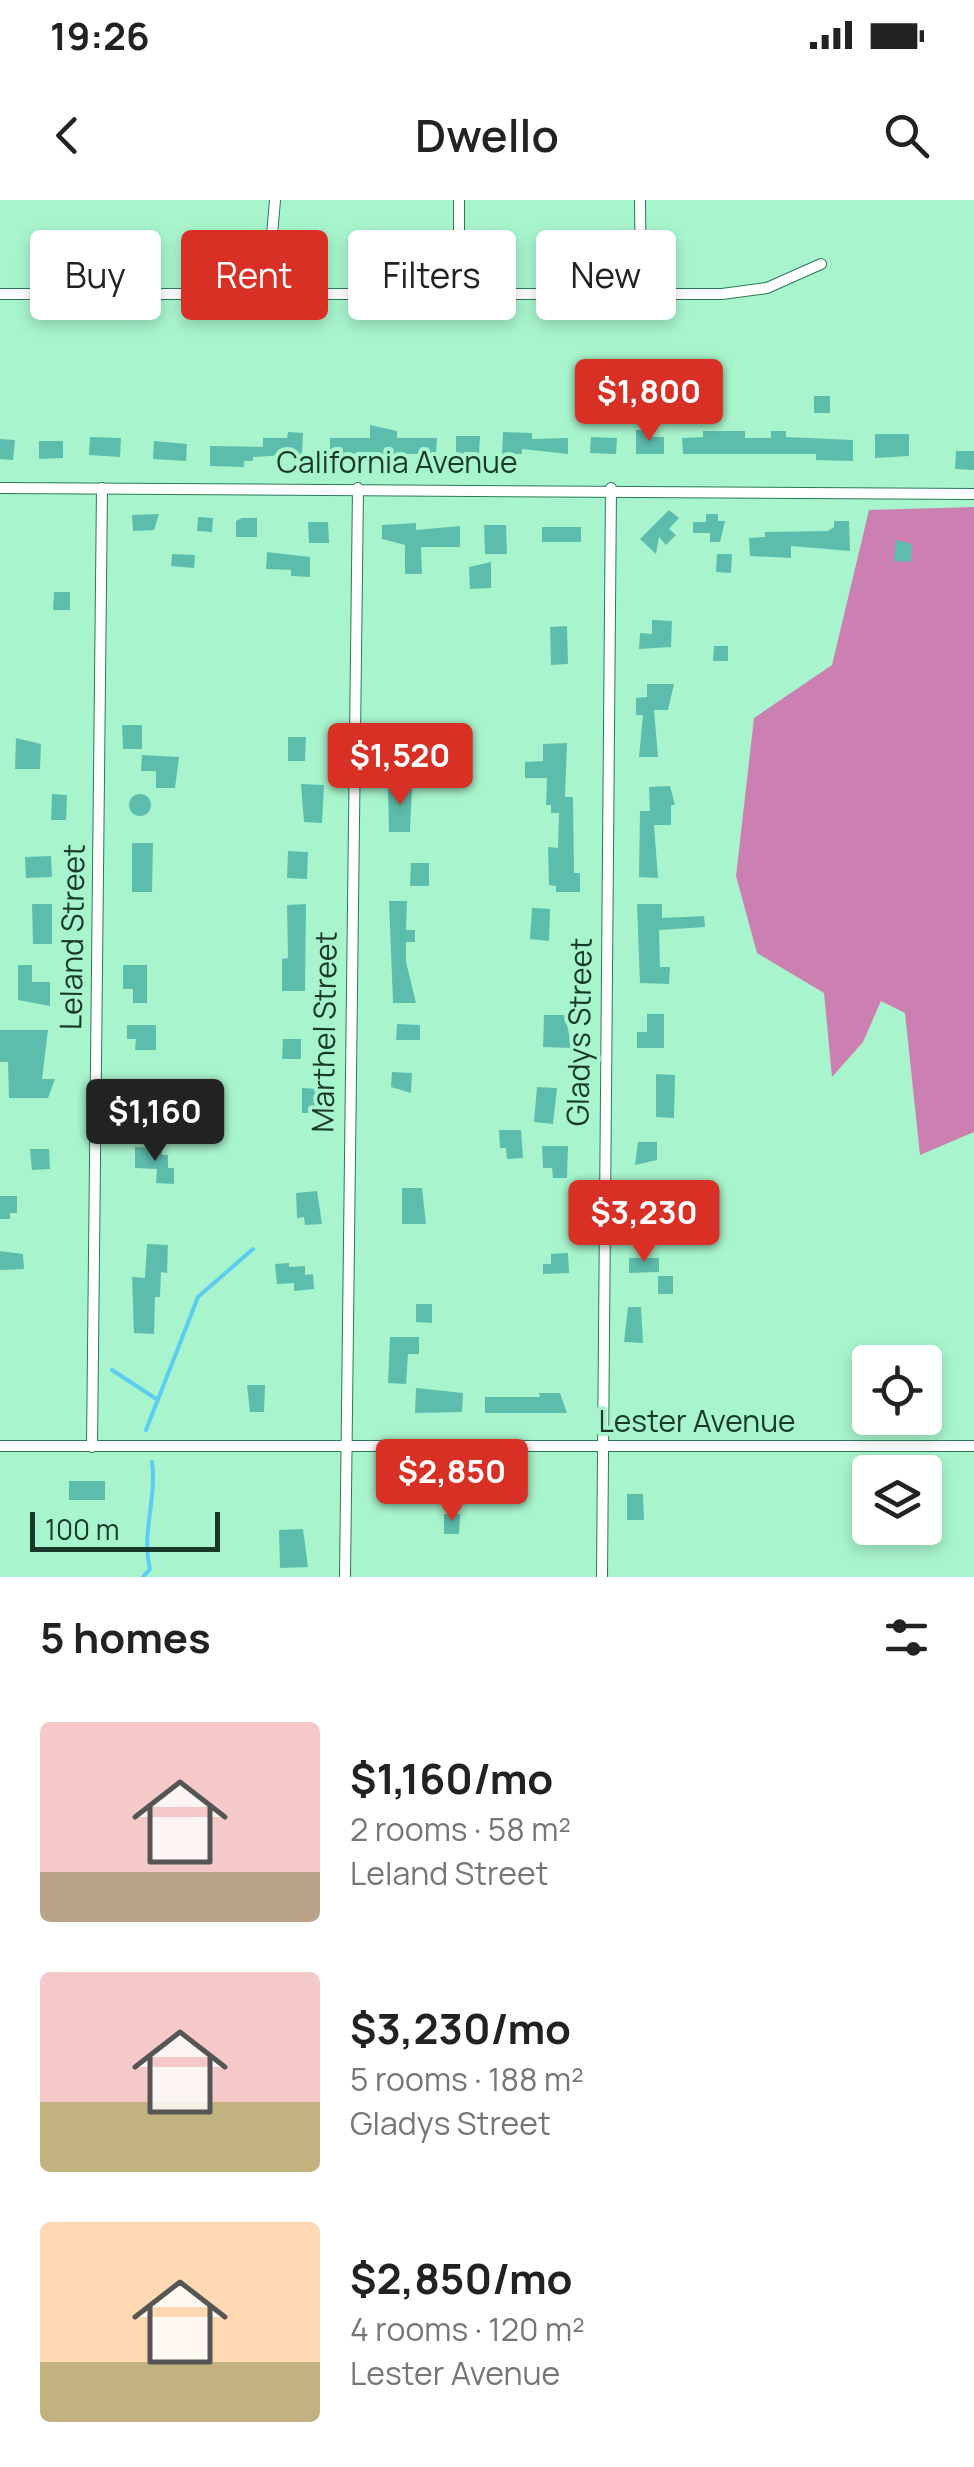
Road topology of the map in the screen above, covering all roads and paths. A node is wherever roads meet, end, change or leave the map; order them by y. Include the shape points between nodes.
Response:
1 (275, 200) edge
2 (460, 200) edge
3 (640, 200) edge
4 (272, 230) edge
5 (460, 230) edge
6 (640, 230) edge
7 (821, 264) dead end
8 (0, 294) edge
9 (181, 294) edge
10 (676, 294) edge
11 (0, 488) edge
12 (102, 488) junction
13 (358, 488) junction
14 (610, 488) junction
15 (974, 494) edge
16 (0, 1446) edge
17 (92, 1446) junction
18 (346, 1446) junction
19 (974, 1446) edge
20 (603, 1448) junction
21 (345, 1577) edge
22 (602, 1577) edge

1 - 4 street
2 - 5 street
3 - 6 street
7 - 10 street via 754,291
8 - 9 street
11 - 12 street, California Avenue
12 - 13 street, California Avenue
12 - 17 street, Leland Street
13 - 14 street, California Avenue
13 - 18 street, Marthel Street
14 - 15 street, California Avenue
14 - 20 street, Gladys Street
16 - 17 street, Lester Avenue
17 - 18 street, Lester Avenue
18 - 20 street, Lester Avenue
18 - 21 street, Marthel Street
19 - 20 street, Lester Avenue
20 - 22 street, Gladys Street

